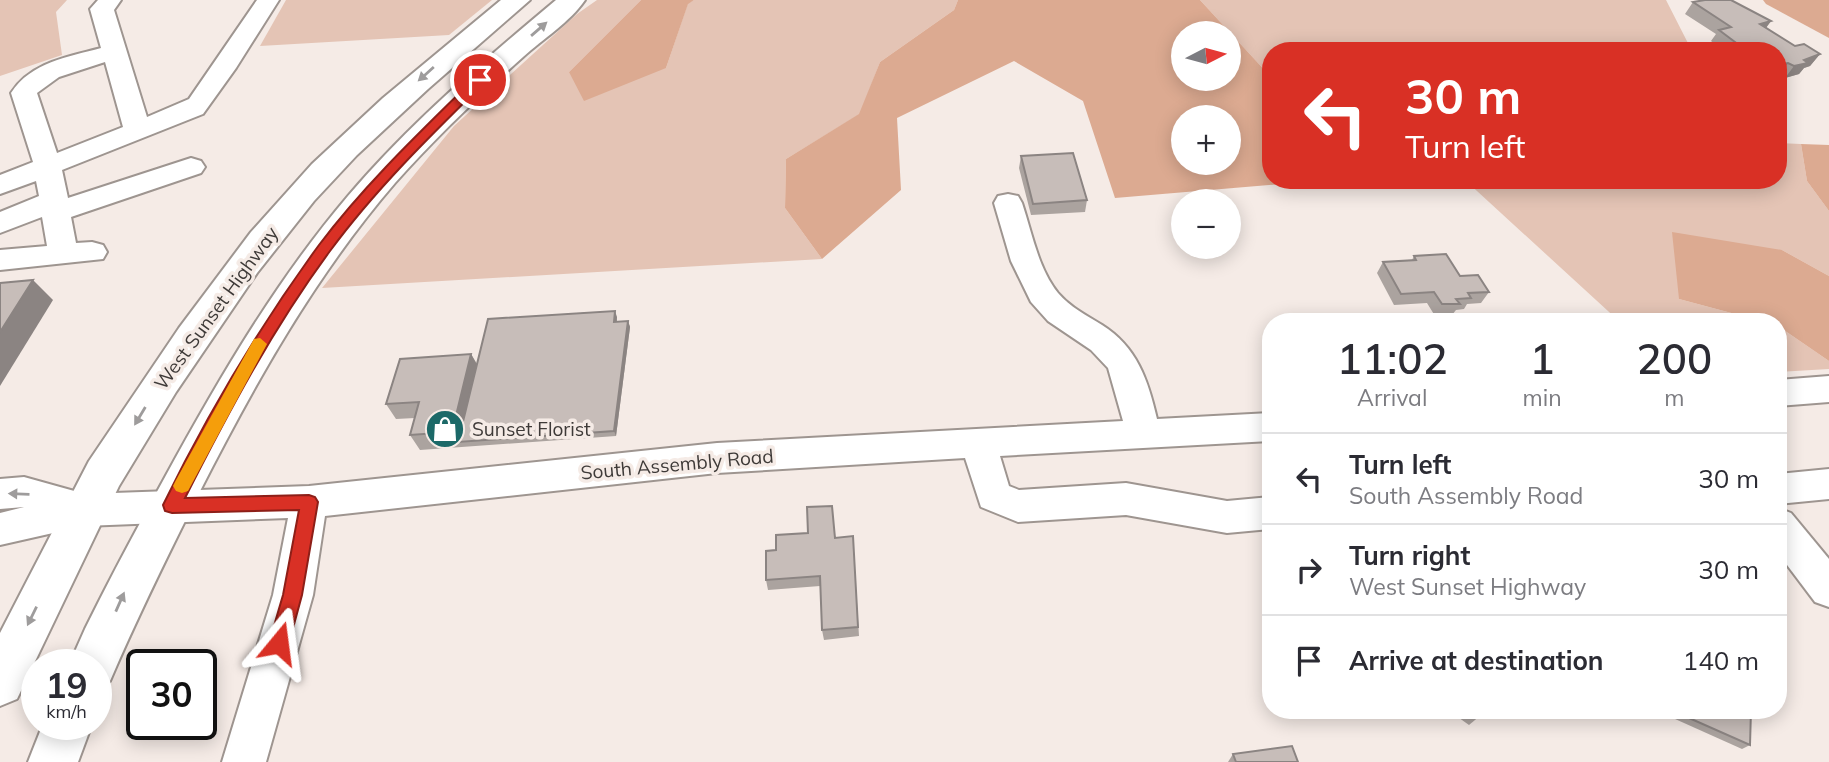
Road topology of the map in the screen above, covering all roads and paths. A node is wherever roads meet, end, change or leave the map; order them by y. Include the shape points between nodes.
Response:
1 (110, 0) edge
2 (268, 0) edge
3 (517, 0) edge
4 (572, 0) edge
5 (114, 51) junction
6 (138, 132) junction
7 (48, 167) junction
8 (191, 167) dead end
9 (0, 185) edge
10 (1008, 203) dead end
11 (55, 207) junction
12 (0, 223) edge
13 (0, 260) edge
14 (1829, 389) edge
15 (1787, 392) edge
16 (1262, 428) edge
17 (1144, 435) junction
18 (979, 444) junction
19 (1829, 484) edge
20 (1787, 488) edge
21 (0, 494) edge
22 (309, 502) junction
23 (172, 505) junction
24 (84, 510) junction
25 (1262, 514) edge
26 (0, 529) edge
27 (1787, 535) edge
28 (1829, 589) edge
29 (100, 649) edge
30 (0, 683) edge
31 (62, 740) edge
32 (53, 762) edge
33 (244, 762) edge

1 - 5 street via 102,9
2 - 6 street via 207,96 177,117
3 -> 24 main road, West Sunset Highway via 385,111 269,232 143,410
23 -> 4 main road via 240,374 343,225 435,122
5 - 6 street
5 - 7 street via 47,73 26,86 24,93
6 - 7 street
7 - 9 street
7 - 11 street
8 - 11 street
10 - 17 street via 1042,295 1059,314 1119,357
11 - 12 street
11 - 13 street via 77,253
14 - 15 street
16 - 17 street, South Assembly Road
17 - 18 street, South Assembly Road
18 - 22 street, South Assembly Road via 717,458
18 - 25 street via 994,496 1018,506 1126,499 1227,517
19 - 20 street
24 -> 21 street, South Assembly Road via 24,492
22 - 23 street, South Assembly Road
22 - 33 street via 293,595
23 - 24 street, South Assembly Road
29 -> 23 main road via 130,581
24 - 26 street, South Assembly Road
24 -> 30 main road, West Sunset Highway
27 - 28 street
31 - 32 main road

